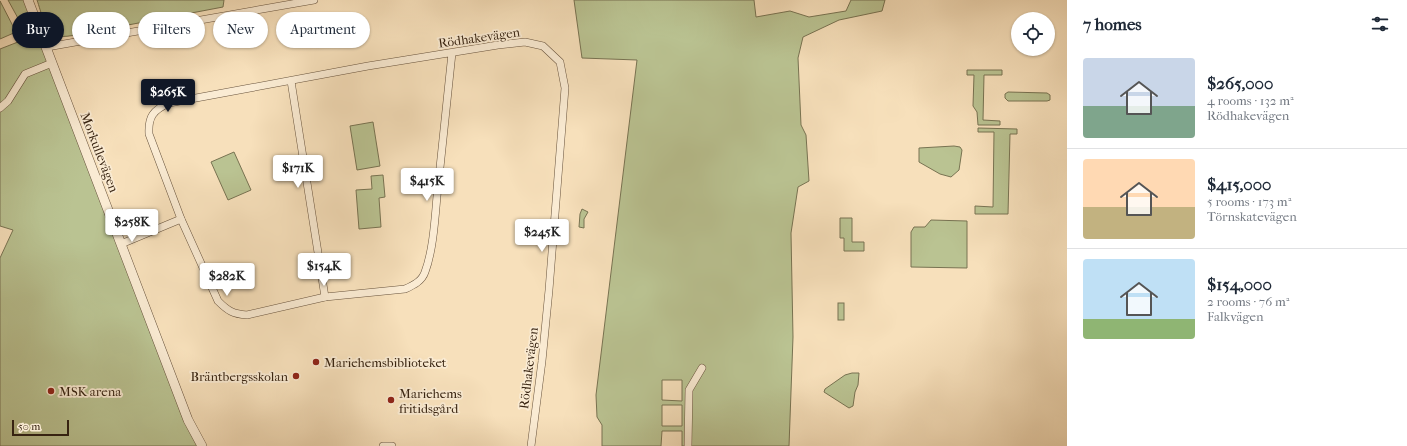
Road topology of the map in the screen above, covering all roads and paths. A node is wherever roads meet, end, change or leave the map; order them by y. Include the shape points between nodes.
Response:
1 (28, 0) edge
2 (314, 0) edge
3 (33, 12) edge
4 (64, 44) edge
5 (47, 48) edge
6 (452, 53) junction
7 (52, 62) junction
8 (291, 81) junction
9 (0, 108) edge
10 (181, 220) junction
11 (121, 244) junction
12 (325, 296) junction
13 (702, 368) dead end
14 (202, 446) edge
15 (383, 446) edge
16 (392, 446) edge
17 (531, 446) edge
18 (688, 446) edge

1 - 3 street, Morkullevägen
2 - 4 street
5 - 7 street, Morkullevägen
6 - 8 street, Rödhakevägen
6 - 12 street, Rödhakevägen via 430,256 422,278 405,289
6 - 17 street, Rödhakevägen via 525,42 543,46 560,62 564,79 549,290
7 - 9 street via 25,74 8,101
7 - 11 street, Morkullevägen
8 - 10 street, Rödhakevägen via 158,107 148,124 149,134
8 - 12 street
10 - 11 street
10 - 12 street, Rödhakevägen via 218,301 228,310 247,315
11 - 14 street, Morkullevägen via 188,420
13 - 18 street via 689,390
15 - 16 street

